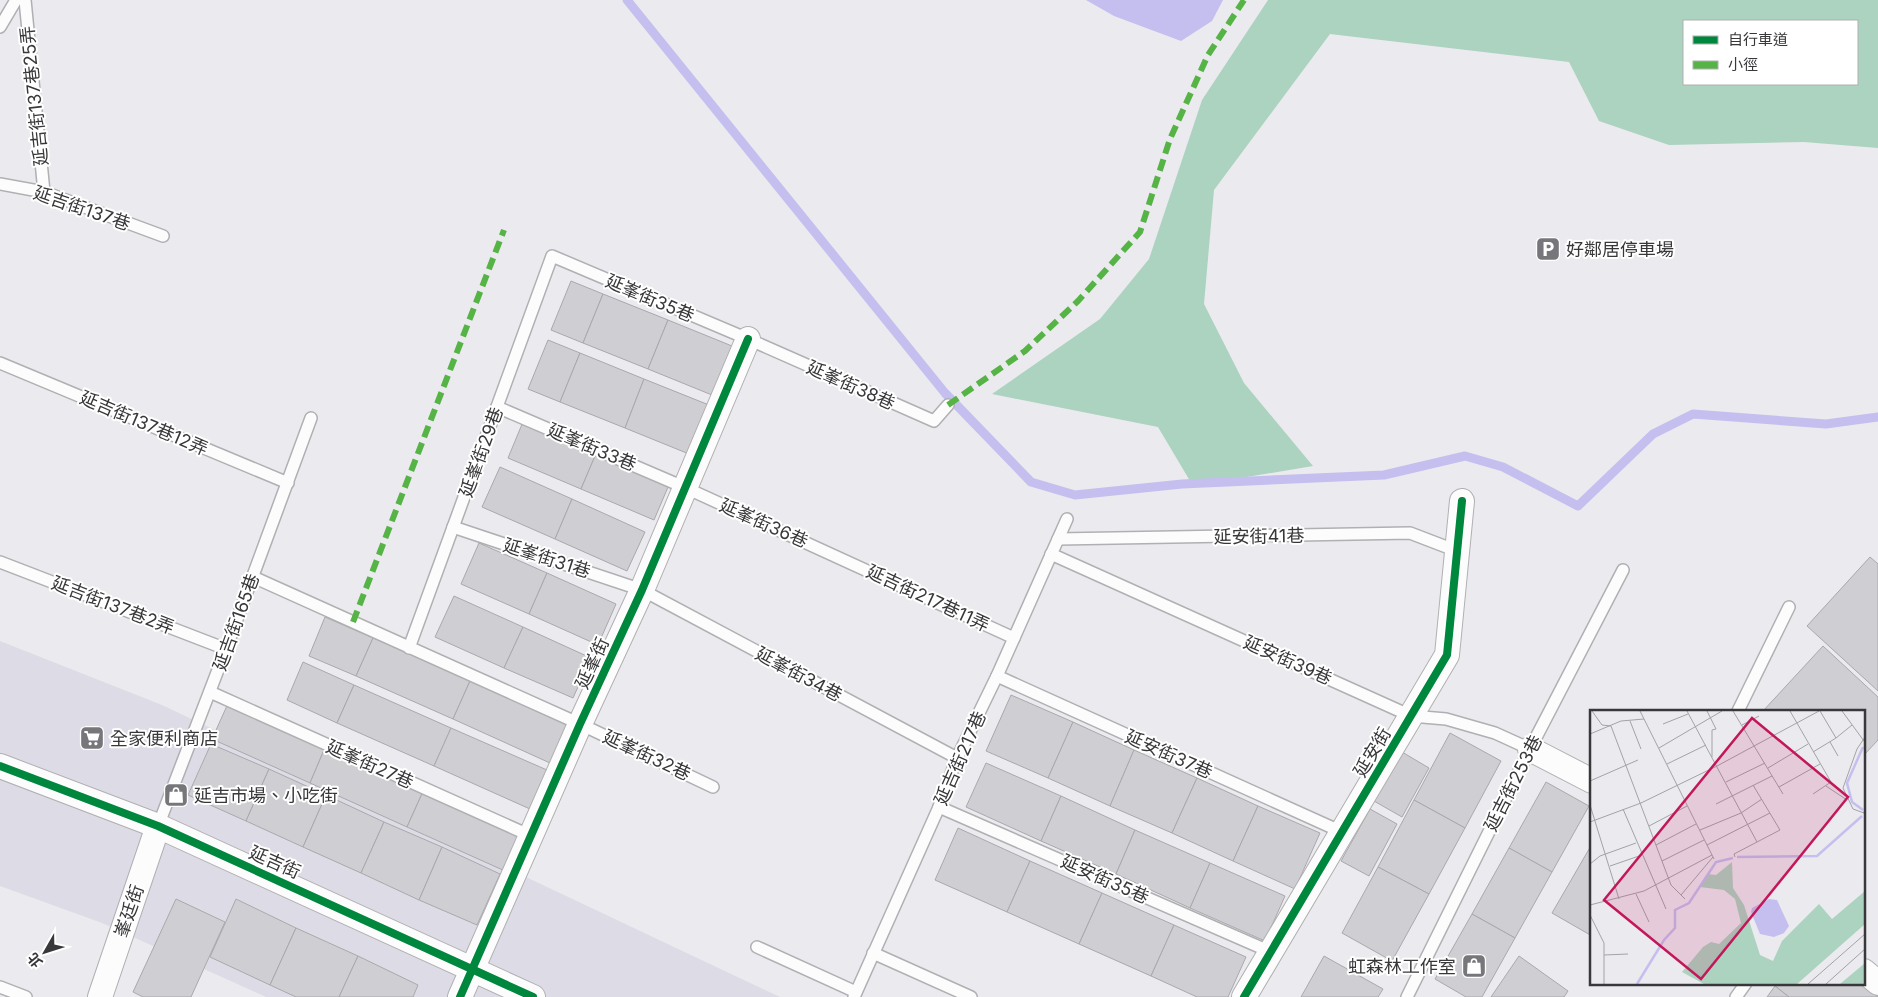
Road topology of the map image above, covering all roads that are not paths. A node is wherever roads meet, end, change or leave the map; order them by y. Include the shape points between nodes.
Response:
1 (16, 0) edge
2 (25, 0) edge
3 (0, 27) edge
4 (0, 184) edge
5 (44, 192) junction
6 (163, 236) dead end
7 (552, 256) joint
8 (748, 339) junction
9 (0, 363) edge
10 (948, 405) dead end
11 (497, 407) junction
12 (311, 418) dead end
13 (288, 483) junction
14 (686, 488) junction
15 (1462, 501) dead end
16 (1067, 519) dead end
17 (453, 527) junction
18 (1058, 539) junction
19 (1457, 551) junction
20 (1051, 554) junction
21 (842, 558) joint
22 (0, 562) edge
23 (1623, 570) dead end
24 (253, 577) junction
25 (642, 590) junction
26 (1788, 608) dead end
27 (1014, 638) junction
28 (409, 648) junction
29 (226, 649) junction
30 (997, 676) junction
31 (210, 692) junction
32 (1738, 710) edge
33 (1411, 716) junction
34 (580, 724) junction
35 (1530, 749) junction
36 (957, 758) junction
37 (0, 766) edge
38 (1590, 780) edge
39 (713, 787) dead end
40 (939, 806) junction
41 (158, 826) junction
42 (1342, 832) junction
43 (531, 836) junction
44 (757, 947) dead end
45 (1271, 952) junction
46 (873, 954) junction
47 (472, 968) junction
48 (1866, 973) edge
49 (1878, 982) edge
50 (1745, 984) edge
51 (0, 987) edge
52 (855, 995) edge
53 (1411, 996) edge
54 (26, 997) edge
55 (100, 997) edge
56 (460, 997) edge
57 (533, 997) edge
58 (970, 997) edge
59 (1244, 997) edge
60 (1736, 997) edge

1 - 3 lane
2 - 5 lane, 延吉街137巷25弄
4 - 5 lane, 延吉街137巷
5 - 6 lane, 延吉街137巷
7 - 8 lane, 延峯街35巷
7 - 11 lane, 延峯街29巷
8 - 10 lane, 延峯街38巷 via 934,421
8 - 14 street, 延峯街
9 - 13 lane, 延吉街137巷12弄
11 - 14 lane, 延峯街33巷
11 - 17 lane, 延峯街29巷
12 - 13 lane, 延吉街165巷
13 - 24 lane, 延吉街165巷
14 - 21 lane, 延峯街36巷
14 - 25 street, 延峯街
15 - 19 street, 延安街
16 - 18 lane, 延吉街217巷
17 - 25 lane, 延峯街31巷
17 - 28 lane, 延峯街29巷
18 - 19 lane, 延安街41巷 via 1410,533
18 - 20 lane, 延吉街217巷
19 - 33 street, 延安街 via 1448,655
20 - 27 lane, 延吉街217巷
20 - 33 lane, 延安街39巷
21 - 27 lane, 延吉街217巷11弄
22 - 29 lane, 延吉街137巷2弄
23 - 35 lane, 延吉街253巷
24 - 28 lane
24 - 29 lane, 延吉街165巷
25 - 34 street, 延峯街
25 - 36 lane, 延峯街34巷
26 - 32 lane
27 - 30 lane, 延吉街217巷
28 - 34 lane
29 - 31 lane, 延吉街165巷
30 - 36 lane, 延吉街217巷
30 - 42 lane, 延安街37巷
31 - 41 lane, 延吉街165巷
31 - 43 lane, 延峯街27巷
33 - 35 lane, 延安街39巷 via 1446,719 1495,732
33 - 42 street, 延安街
34 - 39 lane, 延峯街32巷
34 - 43 street, 延峯街
35 - 38 street
35 - 53 lane, 延吉街253巷
36 - 40 lane, 延吉街217巷
37 - 41 street, 延吉街
40 - 45 lane, 延安街35巷
40 - 46 lane, 延吉街217巷
41 - 47 street, 延吉街
41 - 55 street, 峯廷街
42 - 45 street, 延安街
43 - 47 street, 延峯街
44 - 52 lane
45 - 59 street, 延安街
46 - 52 lane, 延吉街217巷
46 - 58 lane
47 - 56 street, 延峯街
47 - 57 street, 延吉街
48 - 49 street
50 - 60 lane
51 - 54 lane

